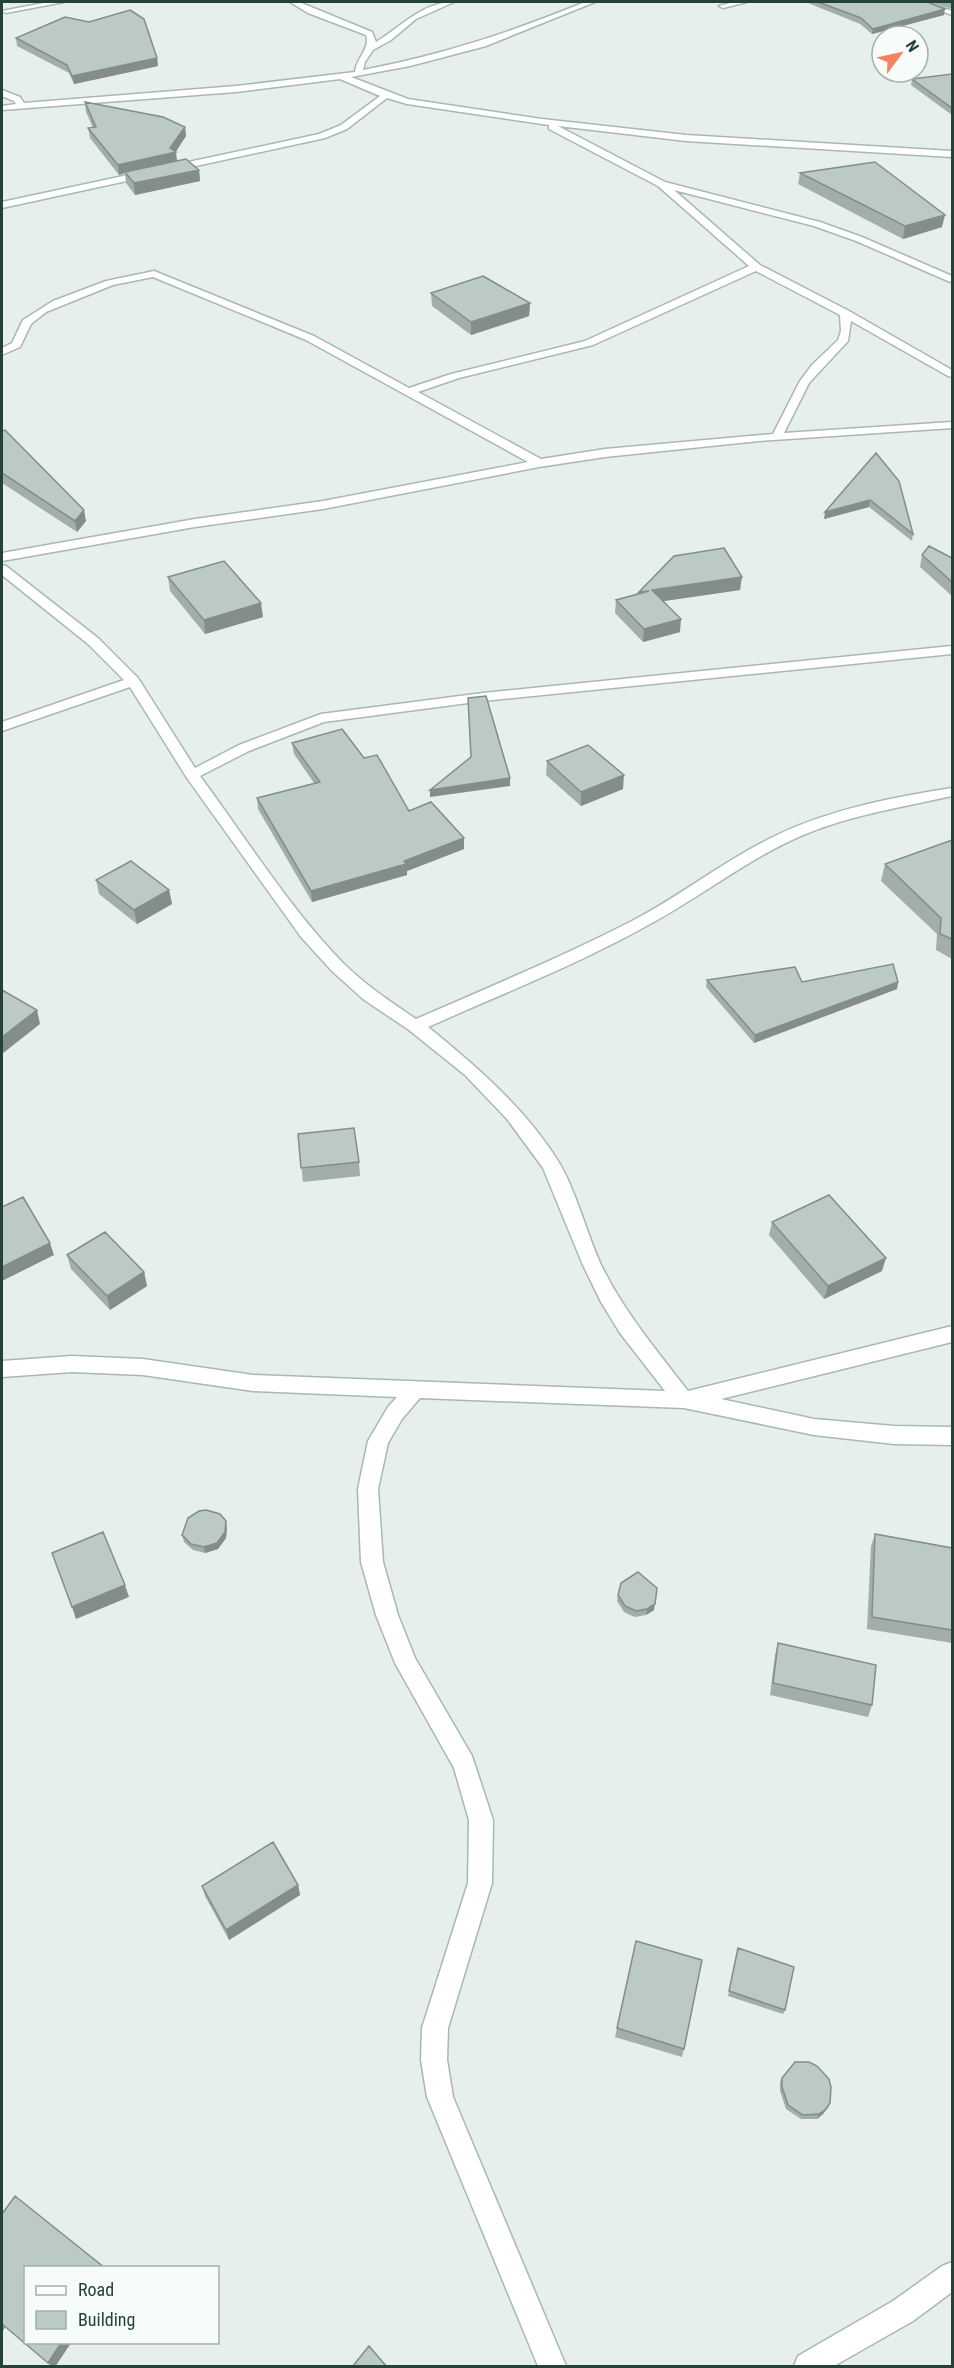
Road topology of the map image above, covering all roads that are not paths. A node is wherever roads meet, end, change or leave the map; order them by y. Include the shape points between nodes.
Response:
1 (38, 2) edge
2 (60, 2) edge
3 (294, 2) edge
4 (450, 2) edge
5 (591, 2) edge
6 (743, 2) edge
7 (920, 2) edge
8 (723, 6) dead end
9 (4, 11) edge
10 (952, 13) edge
11 (371, 48) junction
12 (358, 73) junction
13 (341, 76) junction
14 (2, 93) edge
15 (386, 95) junction
16 (21, 106) junction
17 (2, 108) edge
18 (542, 122) junction
19 (952, 153) edge
20 (661, 184) junction
21 (2, 205) edge
22 (756, 267) junction
23 (952, 279) edge
24 (844, 313) junction
25 (2, 352) edge
26 (952, 374) edge
27 (410, 391) junction
28 (952, 425) edge
29 (777, 437) junction
30 (539, 463) junction
31 (2, 557) edge
32 (2, 569) edge
33 (952, 650) edge
34 (133, 681) junction
35 (2, 727) edge
36 (192, 775) junction
37 (952, 792) edge
38 (415, 1026) junction
39 (952, 1334) edge
40 (2, 1370) edge
41 (414, 1391) junction
42 (684, 1400) junction
43 (952, 1436) edge
44 (952, 2276) edge
45 (552, 2367) edge
46 (808, 2367) edge

1 - 9 street
2 - 9 street
3 - 11 street via 361,30 372,38
4 - 11 street via 413,17
5 - 12 street via 468,49
6 - 8 street
7 - 10 street
11 - 12 street via 361,58
12 - 13 street
13 - 15 street
13 - 16 street via 227,90
14 - 16 street via 17,99
15 - 18 street
15 - 21 street via 344,127 322,136
16 - 17 street
18 - 19 street via 733,141
18 - 20 street
20 - 22 street
20 - 23 street via 817,224
22 - 24 street
22 - 27 street via 589,343
24 - 26 street
24 - 29 street via 842,342 808,377
25 - 27 street via 17,346 22,327 45,309 129,276 154,274 285,326
27 - 30 street
28 - 29 street
29 - 30 street via 684,444
30 - 31 street via 322,505
32 - 34 street via 93,641
33 - 36 street via 483,697 321,718 244,748
34 - 35 street
34 - 36 street
36 - 38 street via 307,933 369,995
37 - 38 street via 799,831 598,944
38 - 42 street via 471,1071 513,1115 551,1165 608,1297 627,1328
39 - 42 street
40 - 41 street via 72,1364 143,1367 253,1383
41 - 42 street
41 - 45 street via 378,1441 368,1489 372,1562 406,1663 464,1764 481,1820 480,1883 435,2028 434,2060 440,2097
42 - 43 street via 814,1427
44 - 46 street via 903,2311

